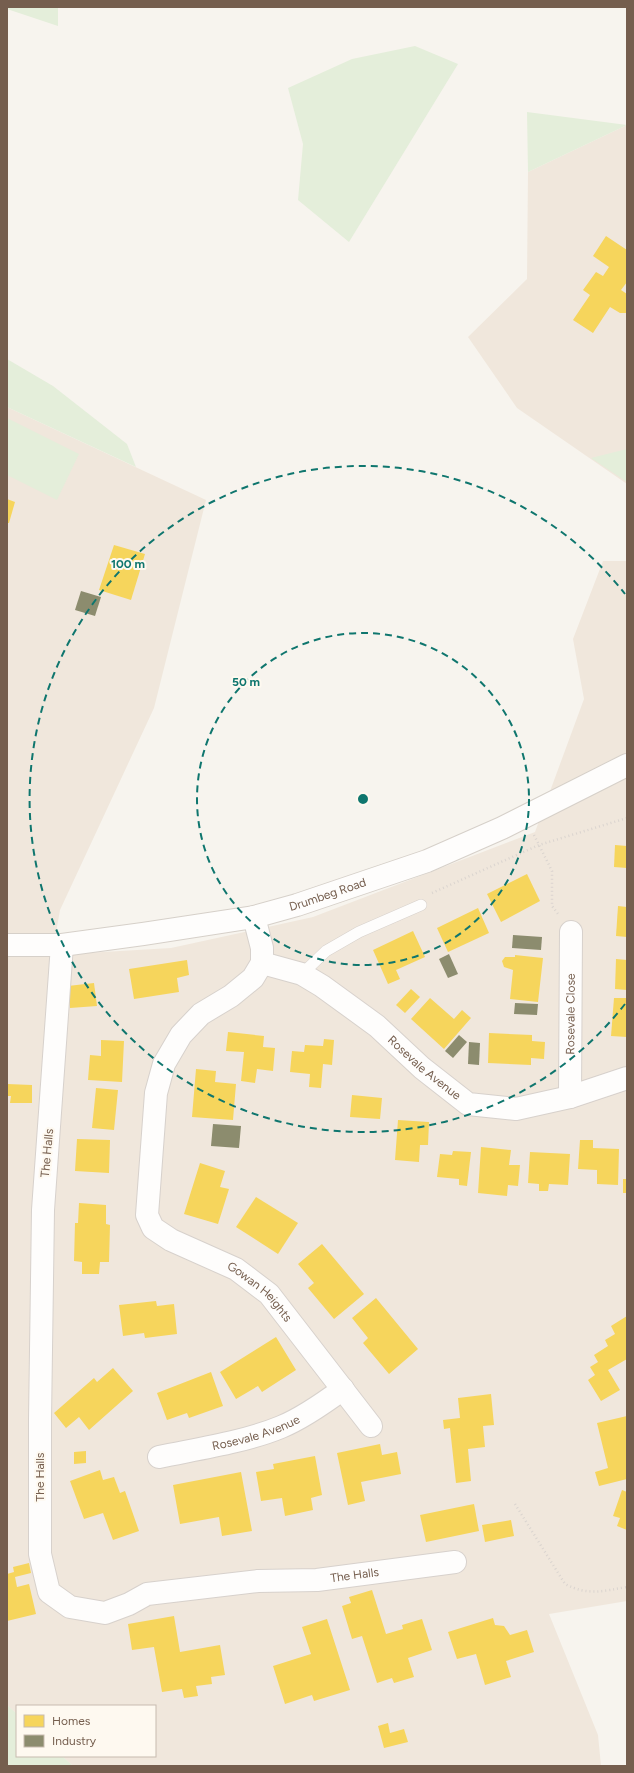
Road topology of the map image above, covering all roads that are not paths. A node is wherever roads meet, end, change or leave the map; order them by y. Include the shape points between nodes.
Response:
1 (627, 765) edge
2 (421, 905) road end
3 (254, 917) junction
4 (571, 932) road end
5 (62, 944) junction
6 (7, 946) edge
7 (262, 963) junction
8 (302, 974) junction
9 (627, 1078) edge
10 (570, 1097) junction
11 (343, 1389) junction
12 (371, 1426) dead end
13 (159, 1457) dead end
14 (455, 1562) dead end

1 - 3 street, Drumbeg Road via 502,828 427,861
2 - 8 lane via 359,932 326,952
3 - 5 street, Drumbeg Road
3 - 7 street via 262,948
4 - 10 street, Rosevale Close
5 - 6 street, Drumbeg Road
5 - 14 street, The Halls via 43,1218 40,1554 48,1592 70,1607 105,1613 147,1594 258,1581 317,1580
7 - 8 street, Rosevale Avenue
7 - 11 street, Gowan Heights via 253,978 231,996 201,1014 181,1035 164,1064 156,1093 147,1215 153,1228 171,1240 236,1270 269,1294
8 - 10 street, Rosevale Avenue via 377,1026 422,1068 468,1104 516,1109
9 - 10 street, Rosevale Avenue
11 - 12 street, Gowan Heights
11 - 13 street, Rosevale Avenue via 320,1406 281,1427

